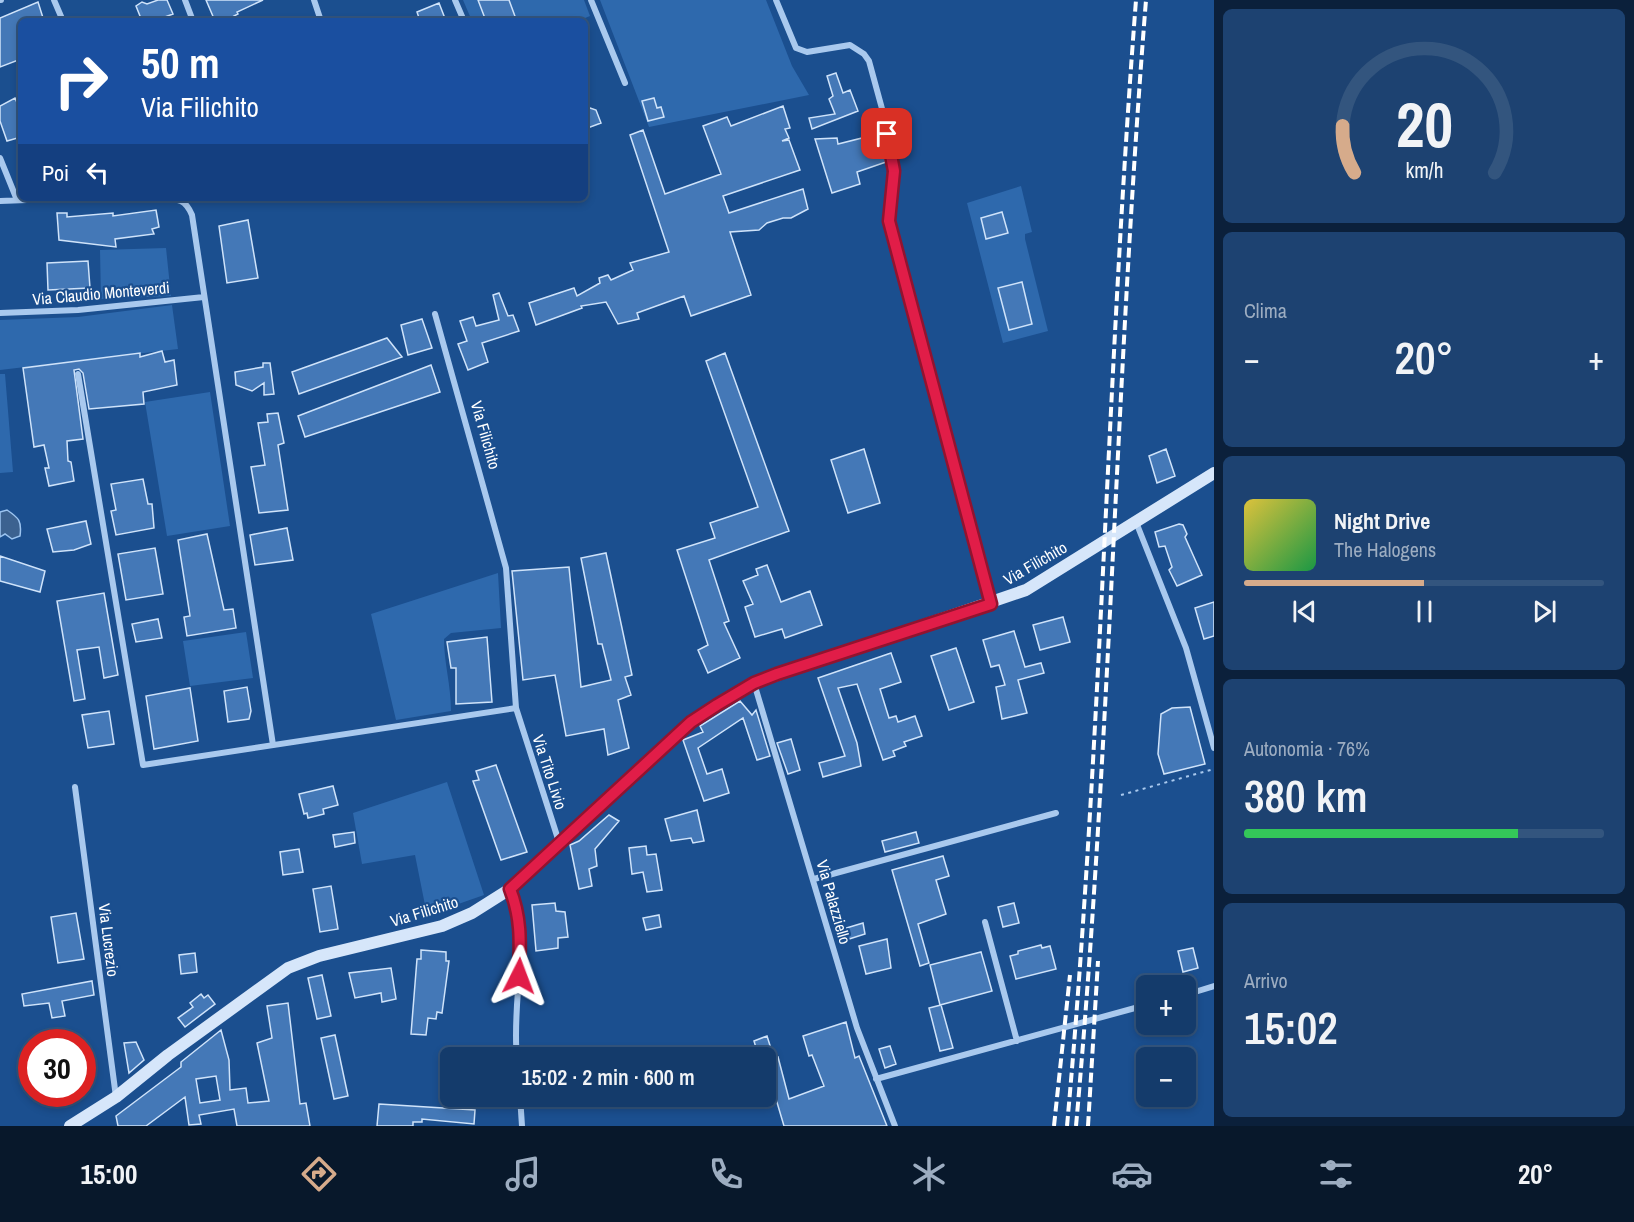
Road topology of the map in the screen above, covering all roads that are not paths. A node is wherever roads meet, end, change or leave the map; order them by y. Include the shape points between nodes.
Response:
1 (54, 0) edge
2 (185, 0) edge
3 (314, 0) edge
4 (455, 0) edge
5 (591, 0) edge
6 (776, 0) edge
7 (62, 18) edge
8 (192, 18) edge
9 (320, 18) edge
10 (463, 18) edge
11 (625, 83) dead end
12 (0, 158) edge
13 (17, 200) joint
14 (0, 201) edge
15 (184, 201) edge
16 (204, 297) junction
17 (0, 313) edge
18 (435, 314) dead end
19 (78, 374) dead end
20 (1214, 473) edge
21 (1135, 522) junction
22 (991, 604) junction
23 (754, 683) junction
24 (516, 708) junction
25 (273, 745) junction
26 (1214, 748) edge
27 (75, 787) dead end
28 (1056, 813) dead end
29 (560, 843) junction
30 (814, 879) junction
31 (510, 889) junction
32 (985, 922) dead end
33 (1214, 987) edge
34 (1196, 991) edge
35 (1136, 1008) edge
36 (1017, 1041) junction
37 (517, 1047) edge
38 (876, 1079) junction
39 (116, 1097) junction
40 (521, 1107) edge
41 (70, 1126) edge
42 (522, 1126) edge
43 (896, 1126) edge

1 - 7 street
2 - 8 street
3 - 9 street
4 - 10 street
5 - 11 street
6 - 22 street via 796,48 807,52 850,45 868,61 894,171 889,221
12 - 13 street
13 - 14 street
15 - 16 street via 192,215
16 - 17 street, Via Claudio Monteverdi via 78,310
16 - 25 street
18 - 24 street, Via Filichito via 506,567
19 - 25 street via 143,765
20 - 21 street, Via Filichito
21 - 22 street, Via Filichito via 1053,575
21 - 26 street via 1186,648
22 - 23 street, Via Filichito
23 - 29 street, Via Filichito via 691,722
23 - 30 street, Via Palazziello
24 - 25 street
24 - 29 street, Via Tito Livio
27 - 39 street, Via Lucrezio
28 - 30 street
29 - 31 street, Via Filichito
30 - 38 street, Via Palazziello via 857,1029
31 - 37 street via 519,910 521,931
31 - 39 street, Via Filichito via 442,926 320,956 288,968
32 - 36 street
33 - 34 street
35 - 36 street
36 - 38 street
38 - 43 street, Via Palazziello
39 - 41 street, Via Filichito
40 - 42 street

